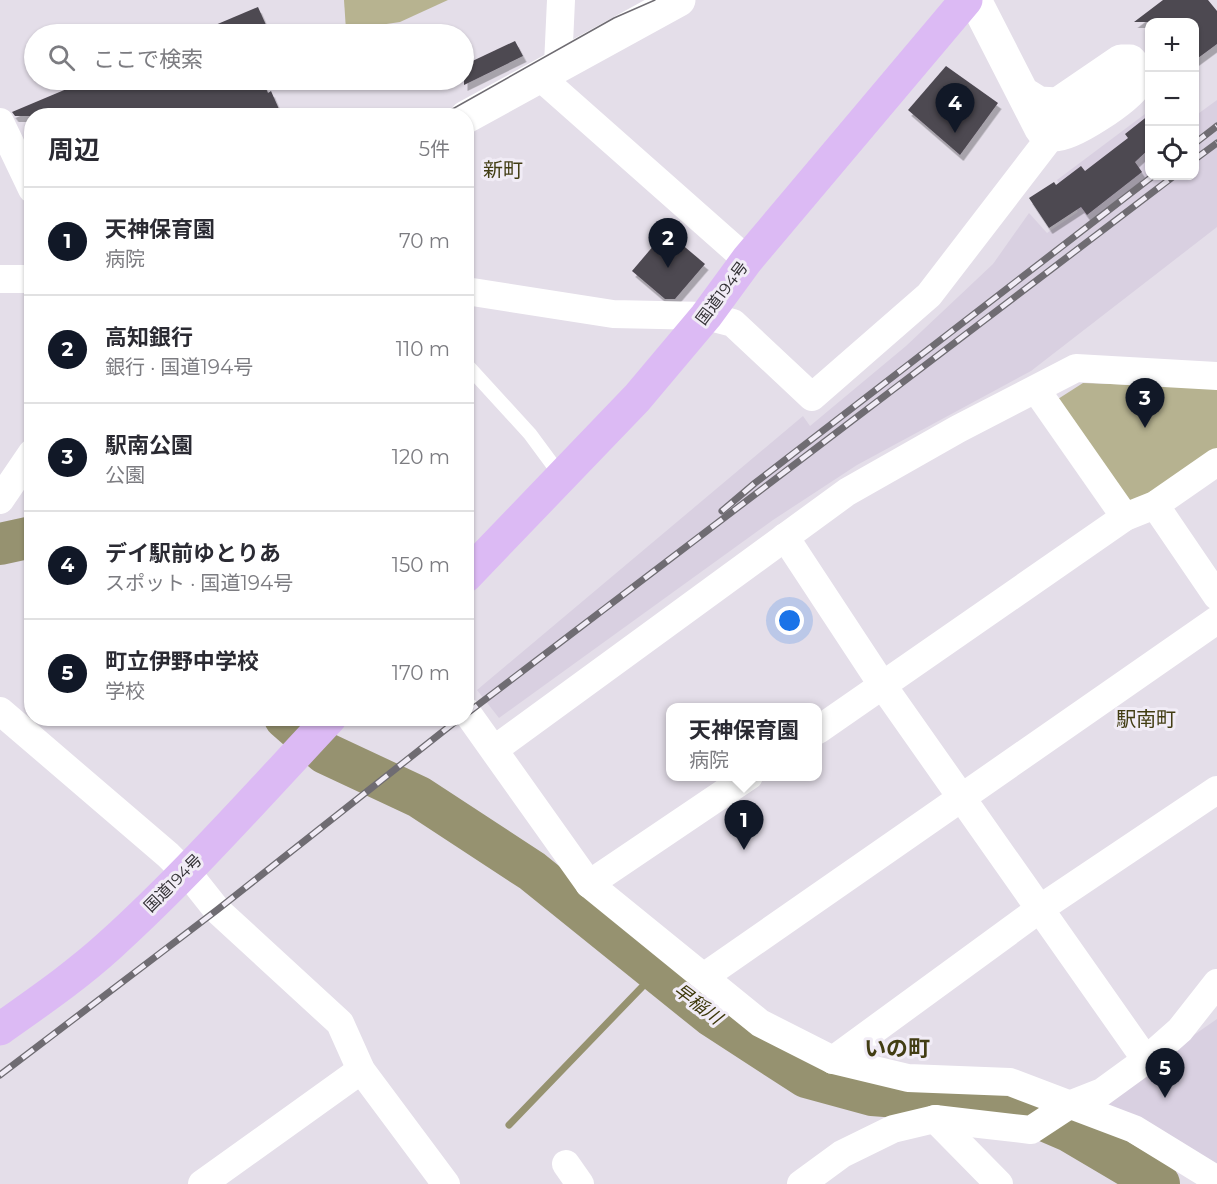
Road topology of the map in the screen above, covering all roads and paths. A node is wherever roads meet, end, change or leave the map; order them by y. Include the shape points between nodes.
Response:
1 (560, 0) edge
2 (679, 0) edge
3 (966, 0) edge
4 (975, 0) edge
5 (549, 70) junction
6 (1023, 93) junction
7 (474, 112) edge
8 (0, 122) edge
9 (1052, 135) junction
10 (24, 172) edge
11 (747, 260) junction
12 (0, 279) edge
13 (24, 279) edge
14 (474, 292) edge
15 (706, 316) junction
16 (474, 373) edge
17 (1217, 376) edge
18 (1037, 391) junction
19 (1217, 462) edge
20 (24, 465) edge
21 (561, 476) junction
22 (0, 500) edge
23 (1155, 505) junction
24 (1125, 517) junction
25 (785, 537) junction
26 (474, 568) edge
27 (1217, 596) edge
28 (1217, 620) edge
29 (883, 686) junction
30 (2, 716) edge
31 (474, 721) edge
32 (322, 726) edge
33 (822, 727) edge
34 (495, 749) junction
35 (743, 781) edge
36 (1217, 790) edge
37 (961, 797) junction
38 (184, 872) junction
39 (589, 884) junction
40 (1041, 908) junction
41 (705, 976) junction
42 (1217, 983) edge
43 (0, 1029) edge
44 (833, 1060) junction
45 (1146, 1060) junction
46 (361, 1070) junction
47 (1069, 1105) junction
48 (935, 1119) junction
49 (1217, 1180) edge
50 (202, 1184) edge
51 (446, 1184) edge
52 (801, 1184) edge
53 (999, 1184) edge

1 - 5 street
2 - 5 main road
3 - 11 highway, 国道194号
4 - 6 main road
5 - 7 main road
5 - 11 street
6 - 9 main road via 1041,129
6 - 9 main road via 1039,103 1058,104 1121,61 1130,61 1138,70 1138,82 1129,91 1082,125
8 - 10 street
9 - 15 street via 929,296 812,398 733,323
11 - 15 highway, 国道194号
12 - 13 street
14 - 15 street via 613,314
15 - 21 highway, 国道194号 via 638,398
16 - 21 lane via 530,434
17 - 18 street via 1076,368
18 - 24 street
18 - 25 street via 958,429 847,492
19 - 23 street
20 - 22 street
21 - 26 highway, 国道194号
23 - 24 street
23 - 27 street
24 - 29 street
25 - 29 street
25 - 34 street
28 - 37 street
29 - 33 street
29 - 37 street
30 - 38 street
31 - 34 street
32 - 38 highway, 国道194号
34 - 39 street
35 - 39 street
36 - 40 street
37 - 40 street
37 - 41 street
38 - 43 highway, 国道194号 via 102,952
38 - 46 street via 217,910 340,1023
39 - 41 street
40 - 44 street
40 - 45 street
41 - 44 street via 760,1023
42 - 45 street via 1180,1030
44 - 47 street via 908,1078 1010,1082
45 - 47 street via 1102,1092
46 - 50 street
46 - 51 street
47 - 48 street via 1031,1130
47 - 49 street via 1134,1129
48 - 52 street via 893,1129 842,1154
48 - 53 street

